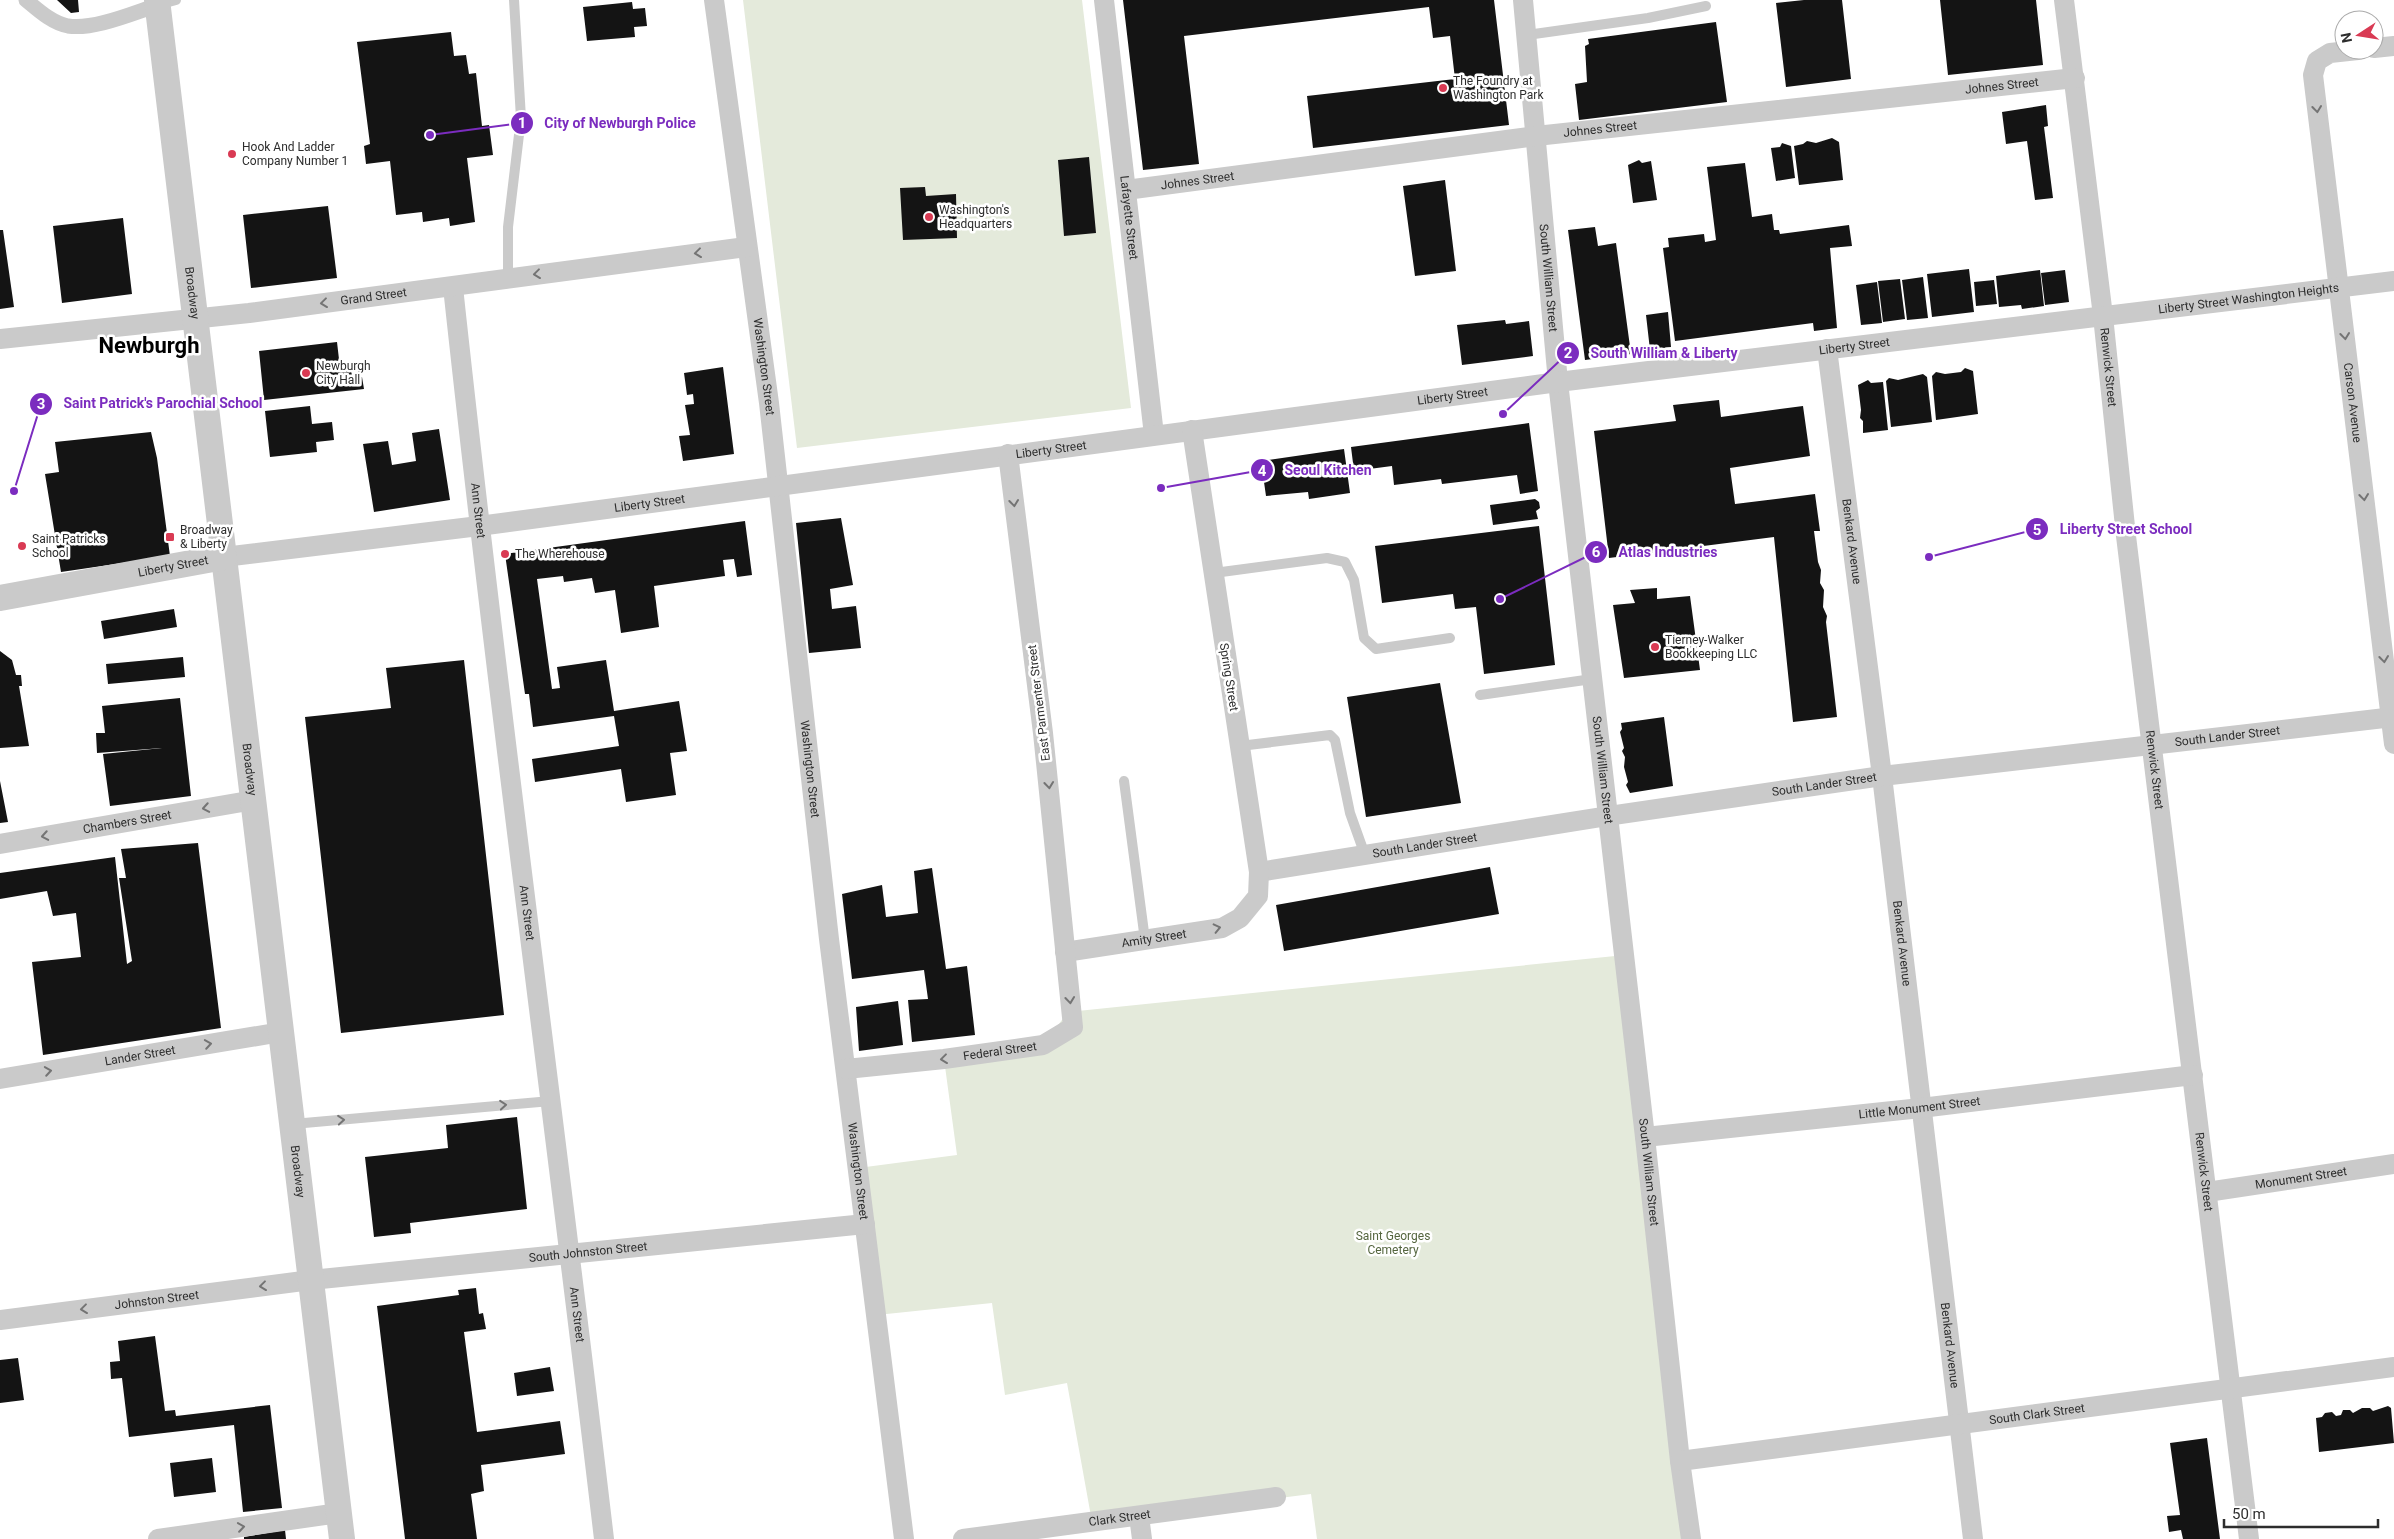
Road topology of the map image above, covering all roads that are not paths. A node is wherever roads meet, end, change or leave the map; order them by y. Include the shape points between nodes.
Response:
1 (26, 0) edge
2 (514, 0) edge
3 (714, 0) edge
4 (1104, 0) edge
5 (1523, 0) edge
6 (2064, 0) edge
7 (164, 2) edge
8 (1706, 6) dead end
9 (1527, 35) junction
10 (2334, 53) edge
11 (2074, 78) junction
12 (1536, 136) junction
13 (1126, 190) junction
14 (746, 247) junction
15 (508, 278) junction
16 (2394, 281) edge
17 (453, 287) junction
18 (2339, 288) junction
19 (2103, 316) junction
20 (196, 319) junction
21 (0, 339) edge
22 (1826, 348) junction
23 (1558, 382) junction
24 (1192, 430) junction
25 (1154, 435) junction
26 (1008, 454) junction
27 (777, 484) junction
28 (479, 526) junction
29 (224, 557) junction
30 (1214, 572) junction
31 (0, 598) edge
32 (1450, 638) dead end
33 (1592, 679) junction
34 (1480, 694) dead end
35 (2392, 717) edge
36 (2394, 744) edge
37 (2153, 745) junction
38 (1240, 746) junction
39 (1882, 776) junction
40 (1124, 781) dead end
41 (254, 800) junction
42 (1608, 816) junction
43 (0, 844) edge
44 (1365, 855) junction
45 (1259, 872) junction
46 (1240, 918) joint
47 (1145, 940) junction
48 (1065, 952) junction
49 (281, 1032) junction
50 (846, 1069) junction
51 (2193, 1074) junction
52 (0, 1079) edge
53 (551, 1101) junction
54 (1921, 1108) junction
55 (292, 1124) junction
56 (1646, 1137) junction
57 (2394, 1164) edge
58 (2207, 1192) junction
59 (866, 1224) junction
60 (571, 1255) junction
61 (311, 1280) junction
62 (0, 1320) edge
63 (2394, 1367) edge
64 (2230, 1388) junction
65 (1960, 1423) junction
66 (1680, 1461) junction
67 (1276, 1497) dead end
68 (339, 1513) junction
69 (1139, 1516) junction
70 (158, 1539) edge
71 (342, 1539) edge
72 (604, 1539) edge
73 (904, 1539) edge
74 (963, 1539) edge
75 (1142, 1539) edge
76 (1691, 1539) edge
77 (1973, 1539) edge
78 (2249, 1539) edge

1 - 7 street via 49,19 68,26 94,25
2 - 15 lane via 522,118 508,227
3 - 14 street, Washington Street
4 - 13 street, Lafayette Street
5 - 9 street, South William Street
6 - 11 street, Renwick Street
7 - 20 street, Broadway
8 - 9 lane via 1648,18
9 - 12 street, South William Street
10 -> 18 street, Carson Avenue via 2317,61 2313,74
11 - 12 street, Johnes Street
11 - 19 street, Renwick Street
12 - 13 street, Johnes Street
12 - 23 street, South William Street
13 - 25 street, Lafayette Street
14 -> 15 street, Grand Street
14 - 27 street, Washington Street via 769,403
15 - 17 street, Grand Street
16 - 18 street, Liberty Street Washington Heights
17 -> 20 street, Grand Street
17 - 28 street, Ann Street
18 - 19 street, Liberty Street Washington Heights
18 -> 35 street, Carson Avenue
19 - 22 street, Liberty Street
19 - 37 street, Renwick Street via 2126,536
20 - 21 street, Grand Street
20 - 29 street, Broadway
22 - 23 street, Liberty Street
22 - 39 street, Benkard Avenue
23 - 24 street, Liberty Street
23 - 33 street, South William Street
24 - 25 street, Liberty Street
24 - 30 street, Spring Street
25 - 26 street, Liberty Street
26 - 27 street, Liberty Street
26 -> 48 street, East Parmenter Street via 1043,733
27 - 28 street, Liberty Street
27 - 50 street, Washington Street
28 - 29 street, Liberty Street
28 - 53 street, Ann Street
29 - 31 street, Liberty Street
29 - 41 street, Broadway
30 - 32 lane via 1327,558 1345,562 1354,580 1364,638 1376,650
30 - 38 street, Spring Street
33 - 34 lane
33 - 42 street, South William Street
35 - 36 street, Carson Avenue
35 - 37 street, South Lander Street
37 - 39 street, South Lander Street
37 - 51 street, Renwick Street
38 - 44 lane via 1330,735 1335,740 1350,813
38 - 45 street, Spring Street
39 - 42 street, South Lander Street
39 - 54 street, Benkard Avenue
40 - 47 lane
41 -> 43 street, Chambers Street
41 - 49 street, Broadway
42 - 44 street, South Lander Street
42 - 56 street, South William Street
44 - 45 street, South Lander Street
45 - 46 street, Spring Street via 1258,896
47 -> 46 street, Amity Street via 1222,928
47 - 48 street, Amity Street
48 -> 50 street, Federal Street via 1072,1028 1043,1046
52 -> 49 street, Lander Street
49 - 55 street, Broadway
50 - 59 street, Washington Street
51 - 54 street, Little Monument Street
51 - 58 street, Renwick Street
55 -> 53 lane
53 - 60 street, Ann Street
54 - 56 street, Little Monument Street
54 - 65 street, Benkard Avenue
55 - 61 street, Broadway
56 - 66 street, South William Street
57 - 58 street, Monument Street
58 - 64 street, Renwick Street
59 - 60 street, South Johnston Street
59 - 73 street, Washington Street
60 - 61 street, South Johnston Street
60 - 72 street, Ann Street
61 -> 62 street, Johnston Street
61 - 68 street, Broadway
63 - 64 street, South Clark Street
64 - 65 street, South Clark Street
64 - 78 street, Renwick Street
65 - 66 street, South Clark Street
65 - 77 street, Benkard Avenue
66 - 76 street, South William Street
67 - 69 street, Clark Street
70 -> 68 street
68 - 71 street, Broadway
69 - 74 street, Clark Street
69 - 75 street

